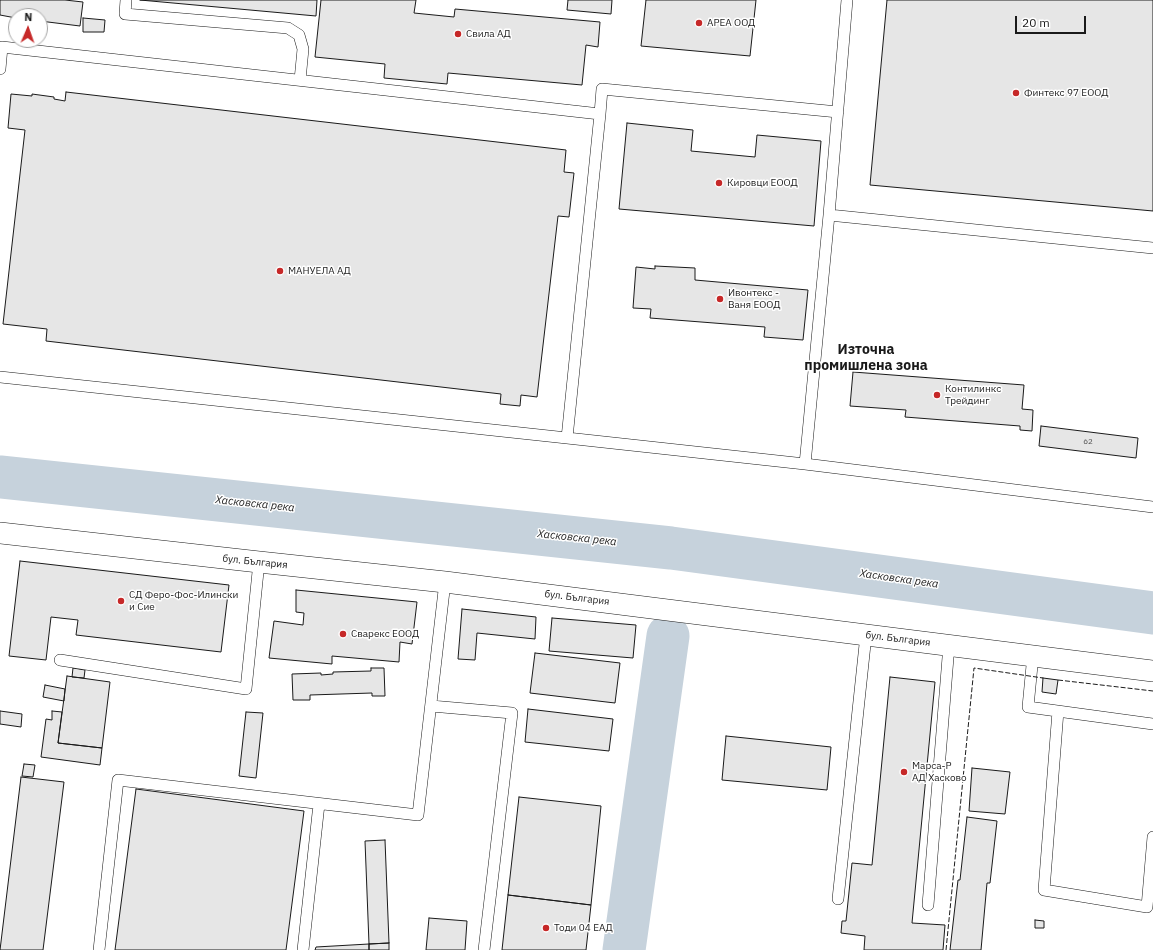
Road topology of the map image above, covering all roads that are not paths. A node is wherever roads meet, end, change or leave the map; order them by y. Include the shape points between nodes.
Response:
1 (126, 0) edge
2 (847, 0) edge
3 (0, 69) edge
4 (300, 80) junction
5 (838, 112) junction
6 (600, 114) junction
7 (829, 215) junction
8 (1153, 248) edge
9 (0, 377) edge
10 (567, 438) junction
11 (805, 464) junction
12 (1153, 507) edge
13 (0, 533) edge
14 (259, 562) junction
15 (445, 582) junction
16 (866, 634) junction
17 (949, 645) junction
18 (1033, 655) junction
19 (60, 660) dead end
20 (1153, 670) edge
21 (431, 706) junction
22 (1058, 711) junction
23 (1153, 724) edge
24 (319, 804) junction
25 (1153, 837) edge
26 (838, 899) dead end
27 (928, 905) dead end
28 (99, 950) edge
29 (303, 950) edge
30 (484, 950) edge

1 - 4 lane via 125,14 288,28 299,35 303,49
2 - 5 lane
3 - 4 lane via 2,47
4 - 6 lane
5 - 6 lane via 602,89
5 - 7 lane
6 - 10 lane
7 - 8 lane
7 - 11 lane
9 - 10 lane
10 - 11 lane
11 - 12 lane
13 - 14 street, бул. България
14 - 15 street, бул. България
14 - 19 lane via 246,689
15 - 16 street, бул. България
15 - 21 lane
16 - 17 street, бул. България
16 - 26 lane
17 - 18 street, бул. България
17 - 27 lane
18 - 20 street, бул. България
18 - 22 lane via 1028,707
21 - 24 lane via 418,815
21 - 30 lane via 512,713
22 - 23 lane
22 - 25 lane via 1044,890 1147,907
24 - 28 lane via 118,780
24 - 29 lane

